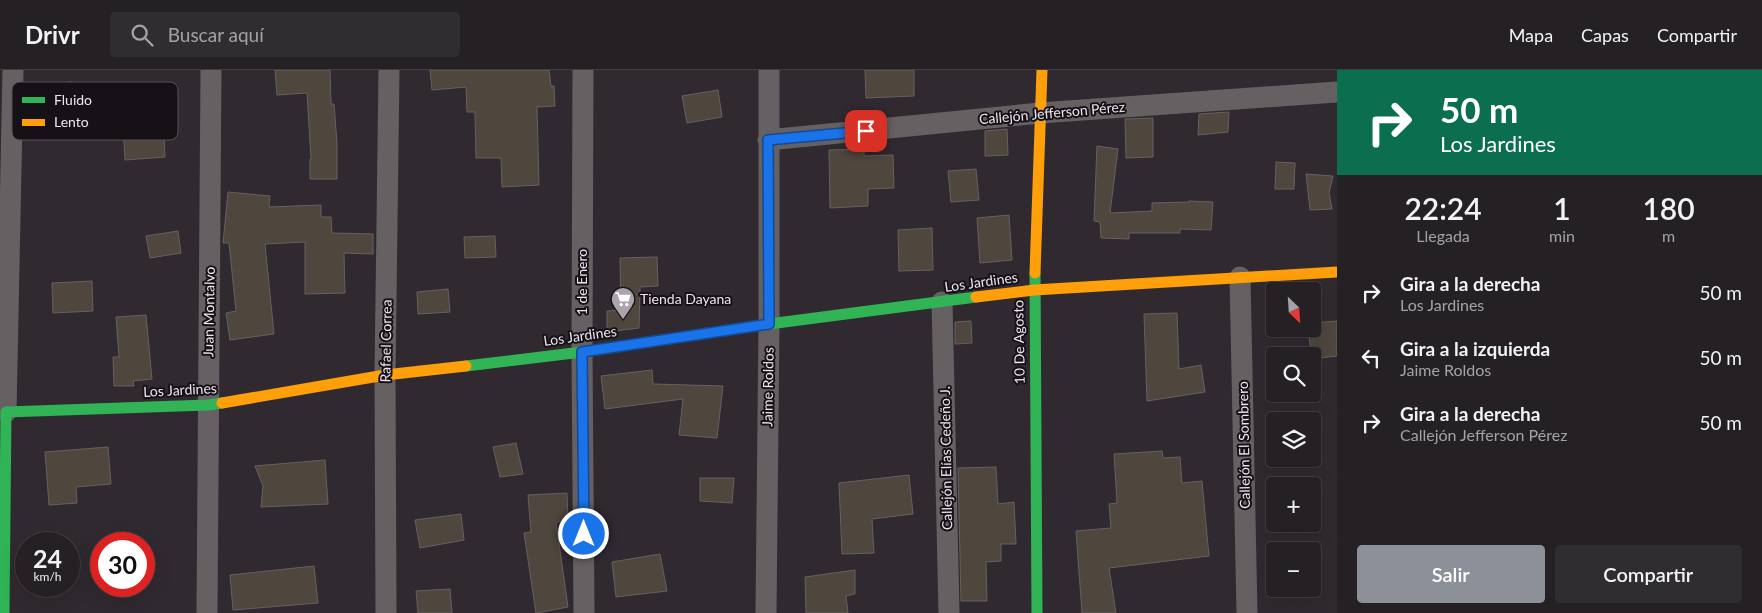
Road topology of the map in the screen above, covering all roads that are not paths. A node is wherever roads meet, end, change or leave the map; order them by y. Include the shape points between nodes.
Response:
1 (13, 70) edge
2 (212, 70) edge
3 (389, 70) edge
4 (583, 70) edge
5 (769, 70) edge
6 (1042, 70) edge
7 (1337, 92) edge
8 (1040, 113) junction
9 (6, 132) edge
10 (768, 140) junction
11 (1337, 272) edge
12 (1240, 277) junction
13 (1034, 290) junction
14 (942, 302) junction
15 (4, 317) edge
16 (769, 324) junction
17 (582, 352) junction
18 (385, 375) junction
19 (208, 405) junction
20 (6, 412) junction
21 (3, 504) edge
22 (4, 613) edge
23 (206, 613) edge
24 (386, 613) edge
25 (584, 613) edge
26 (766, 613) edge
27 (949, 613) edge
28 (1037, 613) edge
29 (1247, 613) edge

1 - 9 street
2 - 19 street, Juan Montalvo
3 - 18 street, Rafael Correa
4 - 17 street, 1 de Enero
5 - 10 street, Jaime Roldos
6 - 8 street, 10 De Agosto
7 - 8 street, Callejón Jefferson Pérez
8 - 10 street, Callejón Jefferson Pérez
8 - 13 street, 10 De Agosto
9 - 15 street
10 - 16 street, Jaime Roldos
11 - 12 street, Los Jardines
12 - 13 street, Los Jardines
12 - 29 street, Callejón El Sombrero
13 - 14 street, Los Jardines
13 - 28 street, 10 De Agosto
14 - 16 street, Los Jardines
14 - 27 street, Callejón Elías Cedeño J.
15 - 20 street
16 - 17 street, Los Jardines
16 - 26 street, Jaime Roldos
17 - 18 street, Los Jardines
17 - 25 street, 1 de Enero
18 - 19 street, Los Jardines
18 - 24 street, Rafael Correa
19 - 20 street, Los Jardines
19 - 23 street, Juan Montalvo
20 - 21 street
21 - 22 street

